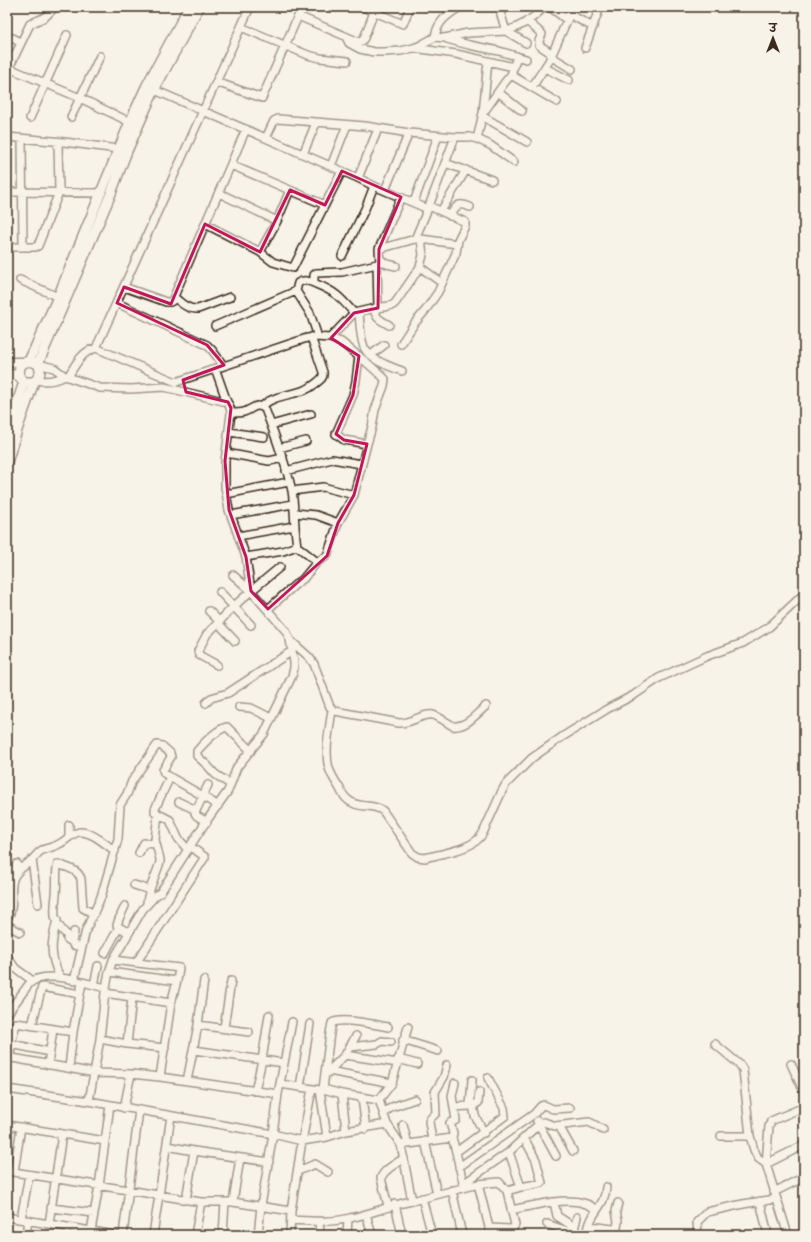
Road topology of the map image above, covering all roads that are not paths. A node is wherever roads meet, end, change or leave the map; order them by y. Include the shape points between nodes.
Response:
1 (55, 7) edge
2 (188, 7) edge
3 (199, 7) edge
4 (250, 7) edge
5 (302, 7) edge
6 (364, 7) edge
7 (410, 7) edge
8 (459, 7) edge
9 (544, 7) edge
10 (550, 7) edge
11 (600, 7) edge
12 (374, 12) junction
13 (570, 14) edge
14 (501, 15) dead end
15 (298, 16) junction
16 (527, 22) junction
17 (241, 27) junction
18 (593, 27) junction
19 (506, 31) junction
20 (67, 35) dead end
21 (346, 37) junction
22 (435, 37) junction
23 (445, 38) junction
24 (7, 40) edge
25 (21, 43) junction
26 (526, 43) dead end
27 (285, 45) junction
28 (413, 48) junction
29 (585, 48) dead end
30 (551, 55) junction
31 (100, 56) dead end
32 (517, 56) junction
33 (526, 60) dead end
34 (347, 61) dead end
35 (488, 61) junction
36 (514, 67) junction
37 (544, 68) junction
38 (572, 69) dead end
39 (8, 70) edge
40 (511, 75) junction
41 (569, 80) dead end
42 (216, 82) junction
43 (46, 84) junction
44 (532, 87) junction
45 (150, 88) junction
46 (498, 92) junction
47 (80, 98) junction
48 (557, 102) dead end
49 (203, 111) junction
50 (522, 111) dead end
51 (483, 115) junction
52 (71, 117) dead end
53 (30, 118) dead end
54 (130, 122) junction
55 (316, 123) junction
56 (347, 125) junction
57 (378, 128) junction
58 (246, 129) junction
59 (409, 133) junction
60 (438, 136) junction
61 (7, 137) edge
62 (455, 137) junction
63 (266, 138) junction
64 (22, 139) junction
65 (477, 139) junction
66 (58, 142) junction
67 (528, 142) dead end
68 (118, 149) junction
69 (303, 154) junction
70 (445, 162) junction
71 (514, 162) dead end
72 (231, 164) junction
73 (331, 166) junction
74 (466, 170) junction
75 (342, 171) junction
76 (358, 178) junction
77 (492, 180) dead end
78 (374, 186) junction
79 (290, 190) junction
80 (386, 190) junction
81 (7, 192) edge
82 (22, 192) junction
83 (59, 192) junction
84 (101, 192) junction
85 (219, 193) junction
86 (401, 197) junction
87 (414, 202) junction
88 (325, 206) junction
89 (429, 208) junction
90 (470, 208) dead end
91 (441, 211) junction
92 (450, 216) junction
93 (277, 221) junction
94 (205, 224) junction
95 (418, 239) junction
96 (457, 244) junction
97 (7, 247) edge
98 (23, 247) junction
99 (379, 249) junction
100 (260, 252) junction
101 (342, 256) dead end
102 (379, 262) junction
103 (396, 266) dead end
104 (420, 267) junction
105 (20, 280) dead end
106 (314, 283) junction
107 (442, 283) junction
108 (296, 291) junction
109 (120, 295) junction
110 (58, 297) junction
111 (174, 297) junction
112 (230, 297) dead end
113 (376, 308) junction
114 (356, 313) junction
115 (389, 324) dead end
116 (215, 326) dead end
117 (311, 337) junction
118 (318, 337) junction
119 (330, 338) junction
120 (401, 344) dead end
121 (384, 345) dead end
122 (96, 348) junction
123 (371, 355) junction
124 (359, 356) junction
125 (7, 362) edge
126 (31, 362) junction
127 (224, 365) junction
128 (215, 368) junction
129 (402, 371) dead end
130 (7, 373) edge
131 (66, 376) junction
132 (21, 379) junction
133 (183, 380) junction
134 (35, 381) junction
135 (176, 382) junction
136 (164, 387) junction
137 (186, 392) junction
138 (227, 402) junction
139 (258, 406) junction
140 (231, 413) junction
141 (311, 414) dead end
142 (271, 425) junction
143 (229, 432) junction
144 (7, 434) edge
145 (264, 437) dead end
146 (306, 441) dead end
147 (367, 444) junction
148 (279, 448) junction
149 (226, 453) junction
150 (278, 459) junction
151 (7, 462) edge
152 (361, 464) junction
153 (286, 471) junction
154 (285, 483) junction
155 (292, 491) junction
156 (226, 494) junction
157 (354, 495) junction
158 (292, 504) junction
159 (295, 513) junction
160 (231, 515) junction
161 (338, 523) junction
162 (294, 526) junction
163 (238, 536) junction
164 (297, 546) junction
165 (246, 557) junction
166 (317, 562) junction
167 (280, 567) dead end
168 (233, 575) dead end
169 (251, 591) junction
170 (220, 592) dead end
171 (804, 594) edge
172 (234, 607) junction
173 (268, 609) junction
174 (209, 611) dead end
175 (219, 622) junction
176 (252, 625) dead end
177 (235, 640) dead end
178 (290, 640) junction
179 (292, 651) junction
180 (217, 665) dead end
181 (206, 703) dead end
182 (486, 706) dead end
183 (239, 707) dead end
184 (332, 709) junction
185 (271, 718) junction
186 (251, 751) junction
187 (170, 777) junction
188 (230, 784) junction
189 (208, 785) dead end
190 (203, 796) junction
191 (179, 802) dead end
192 (218, 806) junction
193 (196, 810) junction
194 (158, 814) junction
195 (206, 822) junction
196 (69, 825) dead end
197 (70, 837) junction
198 (156, 844) junction
199 (190, 848) junction
200 (114, 851) junction
201 (139, 853) dead end
202 (32, 860) junction
203 (16, 864) dead end
204 (134, 885) dead end
205 (11, 890) junction
206 (150, 890) junction
207 (9, 902) edge
208 (147, 903) junction
209 (38, 904) dead end
210 (125, 906) dead end
211 (94, 914) junction
212 (7, 918) edge
213 (57, 920) junction
214 (7, 925) edge
215 (119, 927) junction
216 (20, 932) dead end
217 (74, 932) dead end
218 (129, 932) junction
219 (72, 942) junction
220 (82, 947) junction
221 (106, 953) dead end
222 (7, 956) edge
223 (113, 960) junction
224 (136, 963) junction
225 (98, 966) dead end
226 (109, 972) junction
227 (60, 977) junction
228 (204, 980) dead end
229 (33, 981) junction
230 (74, 981) junction
231 (177, 981) junction
232 (231, 981) dead end
233 (82, 983) junction
234 (94, 985) junction
235 (106, 991) junction
236 (80, 994) junction
237 (132, 998) junction
238 (171, 1003) junction
239 (7, 1014) edge
240 (269, 1015) dead end
241 (292, 1022) dead end
242 (310, 1024) dead end
243 (32, 1025) junction
244 (198, 1025) junction
245 (388, 1027) dead end
246 (408, 1027) dead end
247 (224, 1028) junction
248 (53, 1029) junction
249 (73, 1032) junction
250 (249, 1032) dead end
251 (356, 1036) dead end
252 (100, 1039) junction
253 (403, 1040) junction
254 (391, 1042) dead end
255 (11, 1044) junction
256 (127, 1044) junction
257 (715, 1044) dead end
258 (350, 1047) junction
259 (164, 1048) junction
260 (194, 1050) junction
261 (438, 1051) dead end
262 (50, 1052) junction
263 (345, 1055) junction
264 (9, 1057) edge
265 (262, 1060) junction
266 (398, 1061) junction
267 (284, 1063) junction
268 (417, 1064) dead end
269 (791, 1064) dead end
270 (48, 1065) junction
271 (447, 1065) dead end
272 (69, 1068) junction
273 (95, 1073) junction
274 (327, 1073) junction
275 (131, 1074) junction
276 (160, 1077) junction
277 (488, 1078) dead end
278 (472, 1080) dead end
279 (187, 1081) junction
280 (392, 1083) junction
281 (455, 1083) dead end
282 (280, 1084) junction
283 (300, 1087) junction
284 (7, 1089) edge
285 (312, 1089) junction
286 (321, 1090) junction
287 (255, 1091) junction
288 (479, 1092) dead end
289 (804, 1092) edge
290 (278, 1094) junction
291 (342, 1094) junction
292 (362, 1098) junction
293 (415, 1099) dead end
294 (379, 1100) junction
295 (89, 1101) junction
296 (110, 1105) junction
297 (471, 1105) junction
298 (454, 1107) junction
299 (804, 1107) edge
300 (124, 1108) junction
301 (570, 1108) dead end
302 (139, 1110) junction
303 (384, 1114) junction
304 (534, 1114) junction
305 (171, 1116) junction
306 (387, 1124) junction
307 (539, 1124) junction
308 (7, 1125) edge
309 (403, 1125) dead end
310 (559, 1126) junction
311 (21, 1127) junction
312 (366, 1129) junction
313 (603, 1130) dead end
314 (346, 1132) junction
315 (484, 1133) junction
316 (62, 1134) junction
317 (273, 1134) junction
318 (722, 1136) dead end
319 (750, 1136) junction
320 (327, 1137) junction
321 (452, 1138) junction
322 (524, 1138) junction
323 (429, 1140) junction
324 (105, 1141) junction
325 (302, 1141) junction
326 (404, 1144) junction
327 (804, 1144) edge
328 (167, 1146) junction
329 (194, 1151) junction
330 (573, 1151) dead end
331 (456, 1152) junction
332 (509, 1152) junction
333 (556, 1156) dead end
334 (240, 1158) junction
335 (404, 1158) junction
336 (269, 1162) junction
337 (766, 1164) junction
338 (459, 1167) junction
339 (298, 1171) junction
340 (10, 1172) edge
341 (328, 1172) dead end
342 (29, 1175) junction
343 (804, 1177) edge
344 (55, 1179) junction
345 (478, 1184) junction
346 (464, 1185) junction
347 (99, 1186) junction
348 (521, 1187) junction
349 (606, 1187) dead end
350 (128, 1190) junction
351 (452, 1190) junction
352 (507, 1191) junction
353 (437, 1194) junction
354 (775, 1195) junction
355 (160, 1196) junction
356 (422, 1198) junction
357 (186, 1200) junction
358 (412, 1200) junction
359 (760, 1201) junction
360 (201, 1202) junction
361 (229, 1202) junction
362 (554, 1202) junction
363 (618, 1203) dead end
364 (392, 1205) junction
365 (261, 1206) junction
366 (51, 1208) junction
367 (511, 1210) junction
368 (597, 1210) junction
369 (291, 1211) junction
370 (94, 1213) junction
371 (366, 1214) junction
372 (577, 1216) dead end
373 (7, 1217) edge
374 (348, 1219) junction
375 (25, 1220) junction
376 (291, 1220) junction
377 (319, 1222) junction
378 (49, 1224) junction
379 (547, 1224) dead end
380 (589, 1226) junction
381 (90, 1230) junction
382 (490, 1232) edge
383 (573, 1232) edge
384 (26, 1235) edge
385 (115, 1235) edge
386 (123, 1235) edge
387 (153, 1235) edge
388 (195, 1235) edge
389 (224, 1235) edge
390 (258, 1235) edge
391 (290, 1235) edge
392 (320, 1235) edge
393 (347, 1235) edge
394 (372, 1235) edge
395 (402, 1235) edge
396 (432, 1235) edge
397 (462, 1235) edge
398 (587, 1235) edge
399 (698, 1235) edge
400 (768, 1235) edge
401 (788, 1235) edge

1 - 25 street via 45,17 30,24
2 - 45 main road
3 - 45 main road
4 - 17 street
5 - 15 street
6 - 12 street
7 - 12 street via 403,24
8 - 22 street via 442,19
9 - 16 street
10 - 13 street
11 - 18 street
12 - 21 street via 362,41
13 - 18 street
13 - 30 street
14 - 19 street
15 - 21 street
15 - 27 street
16 - 19 street
16 - 30 street via 542,34 539,46
17 - 27 street
17 - 42 street
18 - 29 street
19 - 23 street via 468,33
19 - 26 street
20 - 43 street
21 - 28 street via 354,46 374,52
22 - 23 street
22 - 28 street
23 - 32 street
24 - 25 street via 13,38
25 - 39 street
27 - 34 street via 314,57
27 - 42 street via 262,98
28 - 35 street
30 - 37 street
30 - 38 street
31 - 47 street
32 - 33 street
32 - 36 street
35 - 36 street
35 - 51 street
36 - 40 street
37 - 41 street
37 - 44 street
39 - 43 street
40 - 44 street
40 - 46 street
42 - 49 street
43 - 47 street
43 - 53 street
44 - 48 street
45 - 49 street
45 - 54 main road
45 - 126 main road via 110,196
46 - 50 street
46 - 51 street
47 - 52 street
47 - 54 street
49 - 58 street
49 - 109 street
51 - 65 street
51 - 67 street
54 - 68 main road
55 - 56 street
55 - 63 street via 278,119 274,121
55 - 69 street
56 - 57 street
56 - 73 street
57 - 59 street
57 - 76 street
58 - 63 street
58 - 72 street
59 - 60 street
59 - 80 street
60 - 62 street
60 - 87 street
61 - 64 street
62 - 65 street
62 - 70 street
63 - 69 street
64 - 66 street
64 - 82 street
65 - 71 street
66 - 68 street
66 - 83 street
68 - 84 main road
69 - 73 street
70 - 74 street
70 - 89 street
72 - 79 street
72 - 85 street
73 - 75 street
74 - 77 street
74 - 91 street
75 - 76 street
75 - 88 street
76 - 78 street
78 - 80 street
78 - 101 street
79 - 88 street
79 - 93 street
80 - 86 street
81 - 82 street
82 - 83 street
82 - 98 street
83 - 84 street
83 - 98 street via 38,246
84 - 110 main road
85 - 93 street
85 - 94 street
86 - 87 street
86 - 99 street
87 - 89 street
88 - 100 street via 294,268 273,262
89 - 91 street
89 - 95 street
90 - 92 street via 458,205
91 - 92 street
92 - 96 street via 466,224
93 - 100 street
94 - 100 street
94 - 111 street
95 - 96 street
95 - 99 street
95 - 104 street via 423,255
96 - 107 street via 456,253
97 - 98 street
99 - 102 street
102 - 103 street
102 - 106 street via 342,272 316,273
102 - 113 street
104 - 107 street
104 - 113 street via 393,305
105 - 110 street
106 - 108 street via 300,281 296,285
106 - 114 street via 333,291
107 - 120 street
108 - 116 street
108 - 118 street via 310,313
109 - 111 street via 166,302 172,301
109 - 122 street
109 - 127 street via 207,345
110 - 126 main road
111 - 112 street via 193,310
113 - 114 street
113 - 115 street via 376,317
114 - 119 street
114 - 123 street via 363,345
117 - 118 street
117 - 127 street
117 - 139 street via 323,372 322,379 307,390
118 - 119 street
119 - 124 street via 341,342
121 - 123 street
122 - 131 street via 84,354
122 - 135 street
123 - 129 street via 381,363
124 - 147 street via 385,379
124 - 147 street via 353,395 336,434 344,440
125 - 126 street
126 - 131 street via 54,368
126 - 132 main road via 20,366
126 - 134 main road via 40,370
127 - 128 street
128 - 133 street
128 - 138 street
130 - 132 street
131 - 134 street via 46,382
131 - 136 street via 100,388
132 - 134 main road
132 - 144 main road
133 - 135 street
133 - 137 street
134 - 151 main road
135 - 136 street
136 - 137 street
137 - 138 street
138 - 140 street
139 - 140 street via 244,412
139 - 142 street via 265,409
140 - 143 street
141 - 142 street
142 - 148 street
143 - 145 street
143 - 149 street
146 - 148 street
147 - 152 street
148 - 150 street
149 - 150 street via 268,461
149 - 156 street
150 - 153 street
152 - 153 street via 332,459
152 - 157 street
153 - 154 street
154 - 155 street
154 - 156 street
155 - 157 street via 323,487
155 - 158 street
156 - 160 street
157 - 161 street
158 - 159 street
158 - 160 street
159 - 161 street via 316,515
159 - 162 street
160 - 163 street
161 - 166 street via 327,556
162 - 163 street
162 - 164 street
163 - 165 street
164 - 165 street
164 - 166 street
165 - 169 street
166 - 173 street via 304,579
167 - 169 street
168 - 169 street
169 - 172 street
169 - 173 street
170 - 172 street
171 - 184 street via 769,627 743,643 659,678 562,737 532,758 506,784 480,838 461,848 424,858 412,853 383,811 376,807 352,803 343,795 327,761
172 - 175 street
172 - 176 street
173 - 178 street
174 - 175 street
175 - 177 street
175 - 180 street via 207,634 198,651 199,655
178 - 179 street
178 - 184 street via 314,664
179 - 181 street via 228,693 211,698
179 - 185 street via 292,676
182 - 184 street via 463,725 456,727 433,715 399,723
183 - 185 street via 251,708
185 - 186 street via 264,734
186 - 188 street via 237,767
186 - 188 street via 227,727 197,750 197,756 213,773
187 - 190 street
187 - 194 street via 155,810
187 - 200 street via 163,770 171,755 162,746 157,746 132,781 120,805 119,835
188 - 192 street via 228,792
189 - 190 street
190 - 192 street
190 - 193 street
191 - 193 street
192 - 195 street
193 - 195 street via 196,815
194 - 198 street
194 - 199 street via 170,820 178,838
195 - 199 street
196 - 197 street
197 - 200 street via 77,832 87,833
197 - 202 street via 38,853
198 - 201 street via 144,843
198 - 206 street via 160,862
199 - 208 street via 160,893
199 - 224 street via 205,856
200 - 211 street
202 - 205 street via 15,875
202 - 209 street
203 - 205 street via 10,873
204 - 206 street
205 - 207 street
206 - 208 street
207 - 212 street via 10,914
208 - 218 street
210 - 215 street via 117,923
211 - 213 street via 83,908 80,875 58,866 54,912
211 - 220 street via 86,930
213 - 219 street
213 - 227 street via 52,947
214 - 216 street
215 - 218 street
215 - 221 street
217 - 219 street
218 - 223 street
219 - 220 street via 73,945
220 - 230 street
222 - 229 street via 15,968
223 - 224 street
223 - 226 street
224 - 231 street via 179,968
225 - 234 street
226 - 231 street
226 - 235 street
227 - 229 street
227 - 230 street
228 - 244 street
229 - 239 street
230 - 233 street
231 - 238 street
232 - 247 street
233 - 234 street
233 - 236 street
234 - 235 street
235 - 237 street
235 - 252 street
236 - 243 street via 42,987
236 - 249 street
237 - 238 street
237 - 256 street
238 - 259 street
240 - 265 street
241 - 267 street
242 - 283 street
243 - 248 street
243 - 255 street via 16,1023
244 - 247 street
244 - 260 street
245 - 274 street via 354,1021 334,1021 330,1033
246 - 253 street
247 - 250 street
248 - 249 street
248 - 262 street
249 - 272 street
251 - 258 street
252 - 256 street
252 - 273 street
253 - 261 street
253 - 266 street
254 - 258 street via 382,1041 377,1044
255 - 262 street
255 - 264 street
256 - 259 street
257 - 319 street via 743,1070
258 - 263 street
259 - 276 street
260 - 265 street
260 - 279 street
262 - 270 street
263 - 266 street
263 - 274 street
264 - 270 street
265 - 267 street
265 - 287 street
266 - 268 street
266 - 280 street
267 - 282 street
269 - 289 street
270 - 272 street
271 - 323 street via 444,1077 435,1092 436,1113 429,1122
272 - 273 street
273 - 275 street
273 - 295 street
274 - 280 street
274 - 286 street
275 - 276 street
275 - 300 street
276 - 279 street
277 - 315 street via 504,1108 505,1116
278 - 297 street
279 - 287 street
280 - 294 street
281 - 298 street via 452,1096
282 - 283 street
282 - 290 street
283 - 285 street
284 - 295 street
285 - 286 street
285 - 325 street
286 - 291 street
286 - 320 street
287 - 290 street
288 - 297 street via 478,1103
290 - 317 street
291 - 292 street
291 - 314 street
292 - 294 street
292 - 312 street
293 - 303 street via 392,1107
294 - 303 street
295 - 296 street
296 - 300 street
296 - 324 street
297 - 298 street
297 - 315 street
298 - 321 street via 456,1120 450,1123
299 - 337 street via 771,1121
300 - 302 street
301 - 304 street via 544,1105
302 - 305 street
302 - 350 street
303 - 306 street
304 - 307 street
304 - 338 street
305 - 317 street
305 - 328 street
306 - 312 street
306 - 326 street
307 - 310 street via 544,1122
307 - 322 street
307 - 333 street
308 - 311 street
309 - 326 street
310 - 313 street via 589,1122
310 - 330 street
311 - 316 street
311 - 340 street
312 - 314 street
314 - 320 street
315 - 331 street
316 - 324 street
316 - 344 street
317 - 325 street
317 - 336 street
318 - 319 street
319 - 337 street via 756,1155
320 - 325 street
321 - 323 street
321 - 331 street
322 - 332 street
322 - 348 street via 536,1160 542,1182
323 - 326 street
323 - 353 street
324 - 347 street
325 - 339 street
326 - 335 street
327 - 337 street
328 - 329 street
328 - 355 street
329 - 334 street
329 - 357 street
331 - 338 street
332 - 346 street
332 - 348 street
334 - 336 street
334 - 361 street
335 - 358 street
335 - 364 street via 382,1174 381,1178
336 - 365 street
337 - 354 street
338 - 346 street
339 - 341 street via 315,1164
339 - 369 street
340 - 342 street
342 - 344 street
342 - 375 street
343 - 354 street
344 - 347 street
344 - 366 street
345 - 346 street
345 - 352 street via 499,1182
345 - 382 street
346 - 351 street
347 - 350 street
347 - 370 street
348 - 352 street
349 - 368 street
350 - 355 street
350 - 386 street
351 - 353 street
351 - 397 street
352 - 367 street
353 - 356 street
354 - 359 street
354 - 401 street
355 - 357 street
355 - 387 street
356 - 358 street
356 - 396 street
357 - 360 street
358 - 364 street
359 - 399 street via 707,1212 697,1222
359 - 400 street
360 - 361 street
360 - 388 street
361 - 365 street
361 - 389 street
362 - 367 street
362 - 368 street via 579,1202
362 - 383 street via 557,1216
363 - 380 street via 617,1228
364 - 371 street
364 - 395 street
365 - 369 street
365 - 390 street
366 - 370 street
366 - 378 street
367 - 382 street via 515,1225 513,1228
368 - 380 street
369 - 376 street
370 - 381 street
371 - 374 street
371 - 394 street
372 - 383 street
373 - 375 street
374 - 377 street
374 - 393 street
375 - 378 street
375 - 384 street
376 - 377 street
376 - 391 street
377 - 392 street
378 - 381 street
379 - 383 street
380 - 398 street
381 - 385 street

